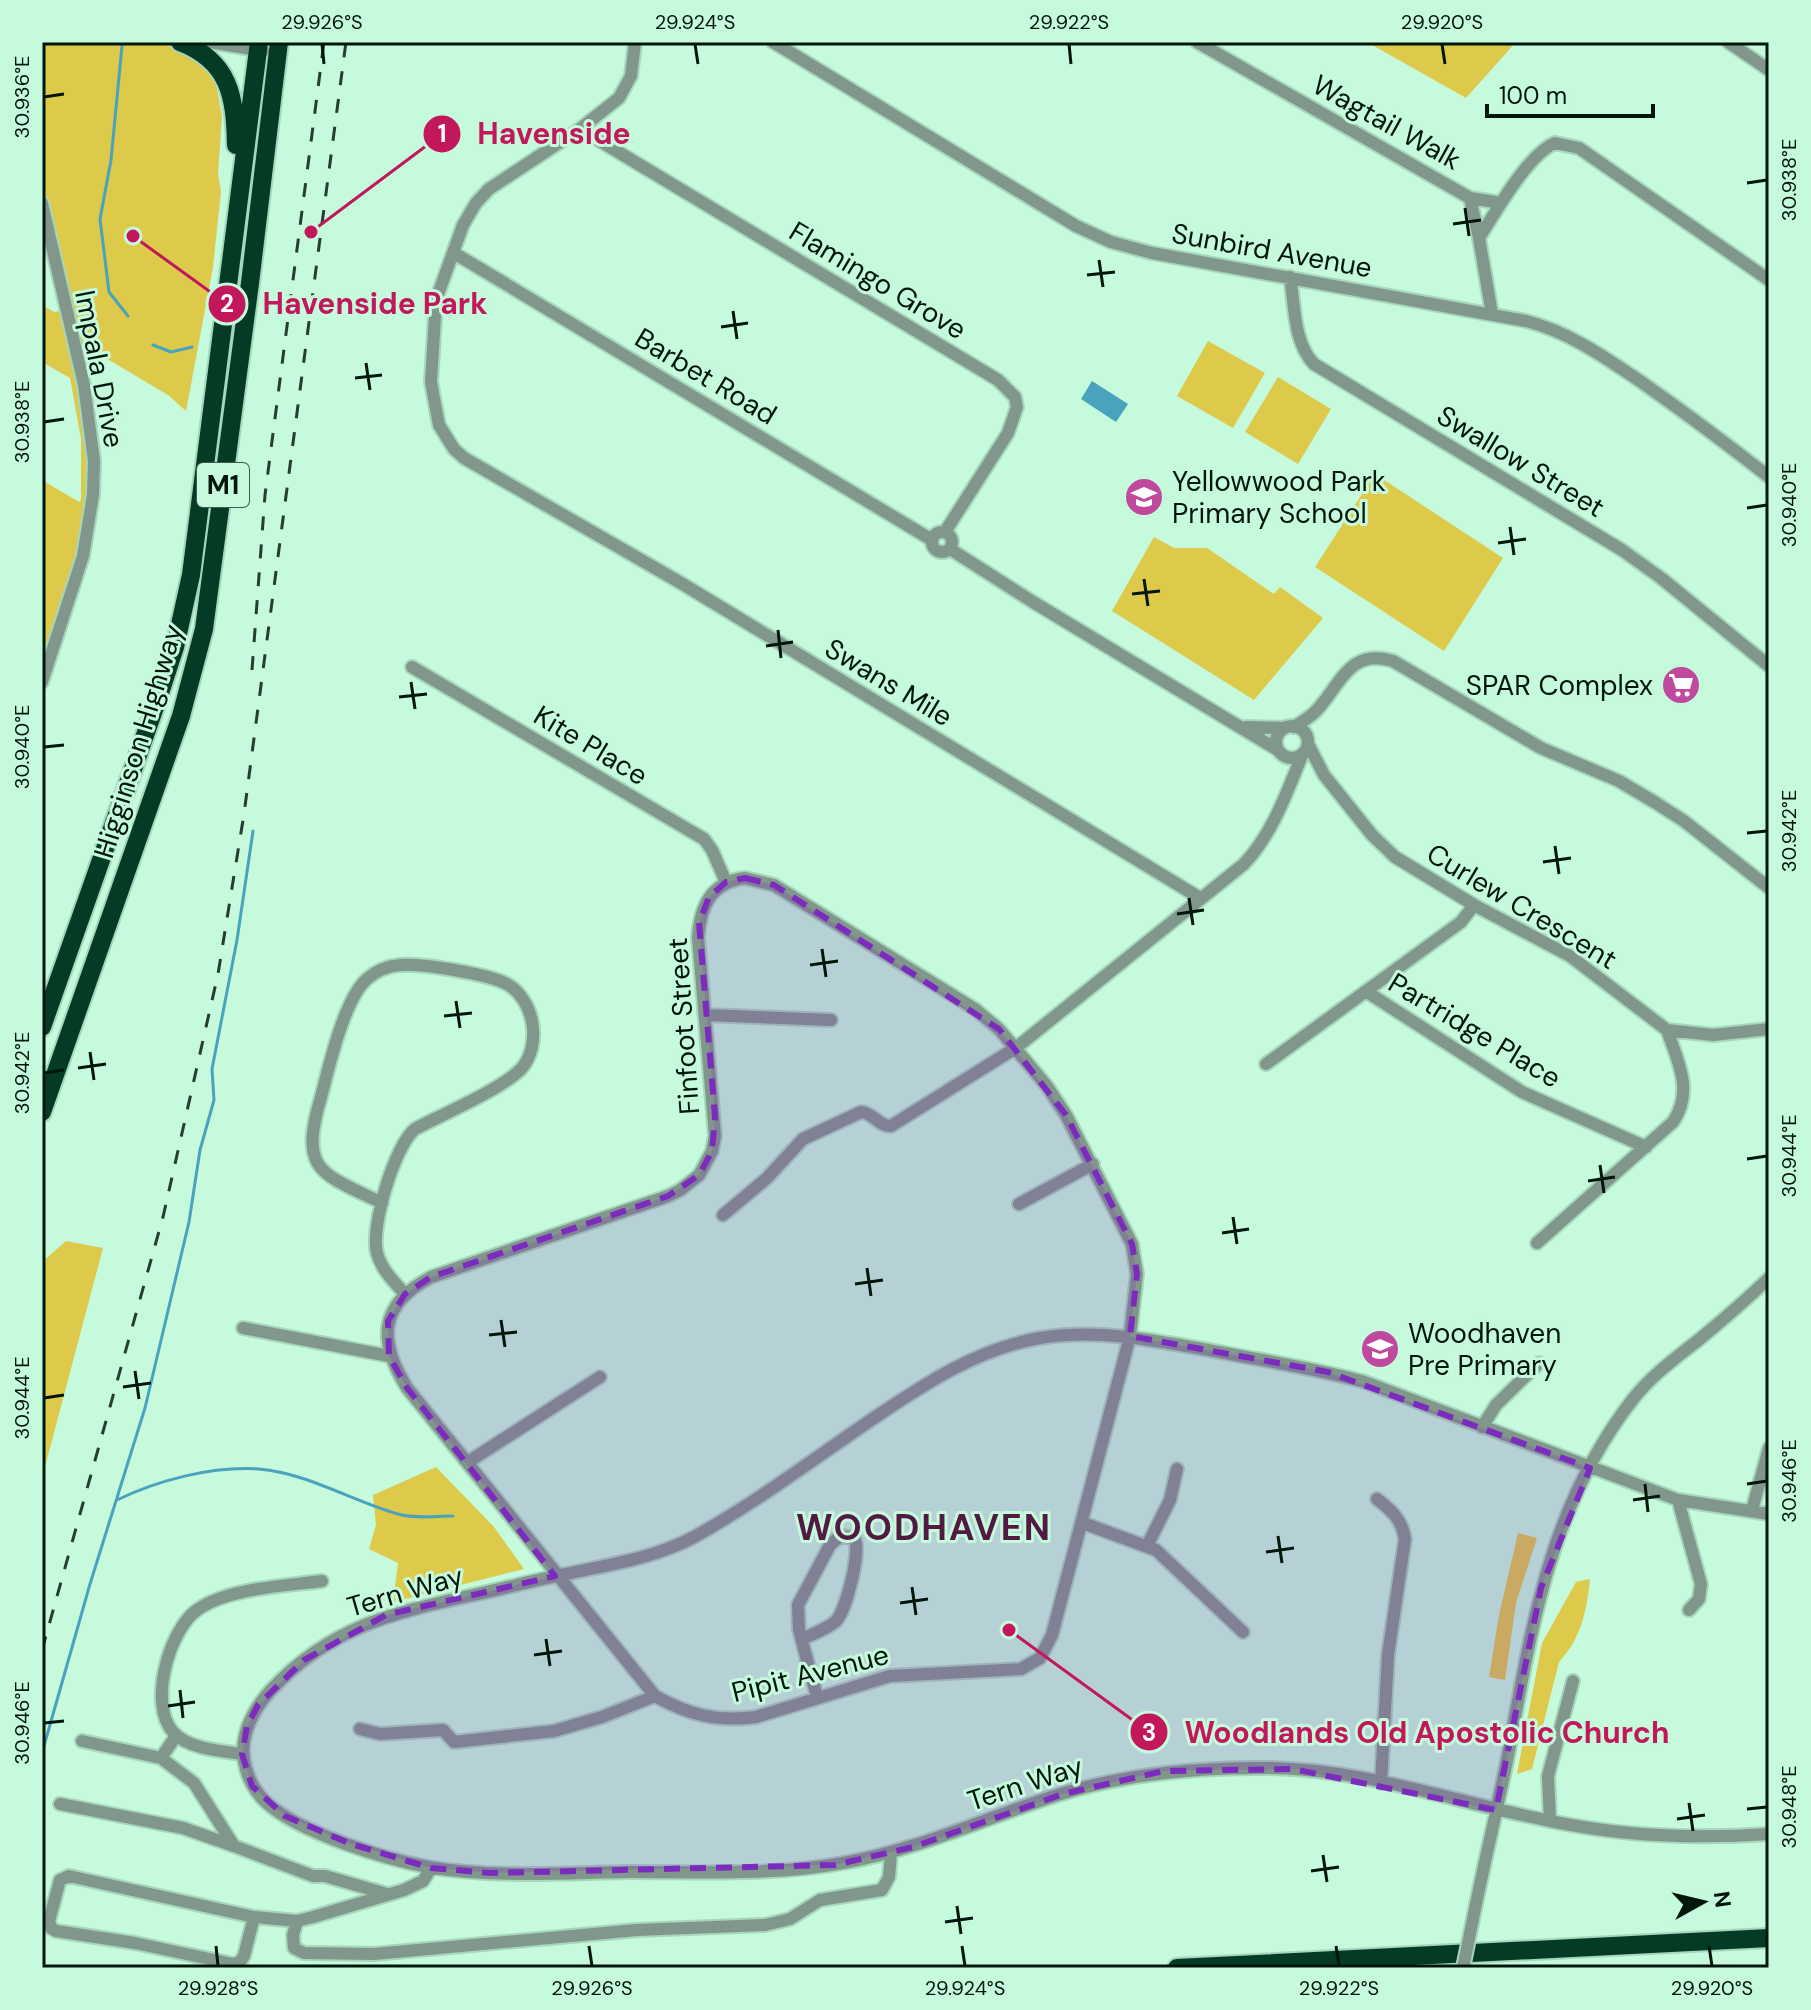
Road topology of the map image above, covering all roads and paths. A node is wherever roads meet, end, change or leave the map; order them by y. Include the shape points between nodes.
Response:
1 (180, 42) edge
2 (210, 42) edge
3 (635, 42) edge
4 (773, 42) edge
5 (1197, 42) edge
6 (1728, 42) edge
7 (259, 46) edge
8 (279, 48) edge
9 (1769, 70) edge
10 (580, 129) junction
11 (1470, 198) junction
12 (238, 199) junction
13 (42, 203) edge
14 (1501, 203) junction
15 (1479, 238) junction
16 (454, 253) junction
17 (1290, 277) junction
18 (1769, 280) edge
19 (1492, 314) junction
20 (1769, 477) edge
21 (945, 532) junction
22 (932, 540) junction
23 (950, 549) junction
24 (1769, 666) edge
25 (412, 667) dead end
26 (42, 682) edge
27 (1315, 712) junction
28 (1242, 726) junction
29 (1289, 727) junction
30 (1278, 750) junction
31 (1300, 752) junction
32 (1324, 775) junction
33 (726, 882) junction
34 (1769, 888) edge
35 (1200, 898) junction
36 (1474, 905) junction
37 (1367, 992) junction
38 (705, 1015) junction
39 (831, 1020) dead end
40 (42, 1027) edge
41 (1769, 1029) edge
42 (1667, 1030) junction
43 (1017, 1047) junction
44 (1266, 1064) dead end
45 (42, 1112) edge
46 (1646, 1147) junction
47 (1093, 1164) junction
48 (382, 1203) junction
49 (1019, 1204) dead end
50 (723, 1215) dead end
51 (1537, 1243) dead end
52 (1769, 1278) edge
53 (405, 1294) junction
54 (243, 1328) dead end
55 (1130, 1336) junction
56 (389, 1356) junction
57 (1539, 1363) dead end
58 (600, 1377) dead end
59 (1482, 1427) junction
60 (1769, 1448) edge
61 (468, 1462) junction
62 (1590, 1468) junction
63 (1177, 1469) dead end
64 (1377, 1499) dead end
65 (1678, 1500) junction
66 (1752, 1510) junction
67 (1769, 1514) edge
68 (1083, 1523) junction
69 (1147, 1546) junction
70 (555, 1576) junction
71 (322, 1581) dead end
72 (1689, 1610) dead end
73 (1243, 1632) dead end
74 (802, 1639) junction
75 (1573, 1681) dead end
76 (655, 1696) junction
77 (817, 1697) junction
78 (360, 1729) dead end
79 (176, 1736) junction
80 (82, 1741) dead end
81 (242, 1754) junction
82 (161, 1758) junction
83 (1381, 1783) junction
84 (60, 1804) dead end
85 (1496, 1810) junction
86 (1550, 1821) junction
87 (1769, 1834) edge
88 (234, 1846) junction
89 (891, 1854) junction
90 (431, 1868) junction
91 (391, 1895) junction
92 (254, 1917) junction
93 (297, 1921) junction
94 (1769, 1938) edge
95 (1177, 1968) edge
96 (1463, 1968) edge

1 - 12 highway via 213,61 232,94
2 - 7 street
3 - 10 street via 626,88
4 - 17 street, Sunbird Avenue via 1090,234 1152,253
5 - 11 street, Wagtail Walk
6 - 9 street
7 - 8 street
7 - 12 highway, Higginson Highway / M1
8 - 45 highway, Higginson Highway / M1 via 204,629 181,716
10 - 16 street via 481,197
10 - 21 street, Flamingo Grove via 998,380 1011,393 1017,407 1008,433
11 - 14 street, Wagtail Walk
11 - 15 street, Wagtail Walk
12 - 40 highway, Higginson Highway / M1 via 191,575 175,647
13 - 26 street, Impala Drive via 87,399 94,461 83,556
14 - 15 street
14 - 18 street via 1539,152 1555,143 1572,144
15 - 19 street, Wagtail Walk
16 - 22 street, Barbet Road
16 - 35 street, Swans Mile via 436,300 431,382 439,425 464,458 681,583
17 - 19 street, Sunbird Avenue
17 - 24 street, Swallow Street via 1300,341 1314,364 1622,550
19 - 20 street, Sunbird Avenue via 1542,325 1590,347
21 - 22 street
21 - 23 street via 952,540
22 - 23 street via 939,552
23 - 28 street
25 - 33 street, Kite Place via 704,839
27 - 29 street
27 - 31 street
27 - 34 street via 1351,666 1381,658 1541,748 1619,781 1684,821
28 - 29 street
28 - 30 street
29 - 30 street via 1278,735
29 - 31 street via 1303,731
30 - 31 street
31 - 32 street, Curlew Crescent
31 - 32 street, Curlew Crescent
31 - 35 street via 1257,850
32 - 36 street, Curlew Crescent via 1395,857
33 - 38 street, Finfoot Street via 714,890 700,914
33 - 43 street via 745,878 774,885 975,1009
35 - 43 street
36 - 37 street via 1461,922
36 - 42 street, Curlew Crescent via 1570,956
37 - 44 street
37 - 46 street, Partridge Place via 1522,1092
38 - 39 street
38 - 53 street, Finfoot Street via 715,1136 707,1163 690,1183 668,1196 431,1277
41 - 42 street via 1713,1035
42 - 46 street via 1683,1073 1684,1102 1673,1122
43 - 47 street
43 - 50 street via 891,1126 861,1112 803,1139
46 - 51 street
47 - 49 street
47 - 55 street via 1132,1244 1137,1274
48 - 48 street via 410,1133 524,1066 532,1050 532,1021 525,1003 507,984 401,964 375,973 356,991 333,1052 311,1139 318,1163 329,1176
48 - 53 street via 377,1254
52 - 62 street via 1649,1380
53 - 56 street via 388,1321
54 - 56 street
55 - 59 street, Tern Way via 1328,1372
55 - 68 street, Pipit Avenue
55 - 70 street, Tern Way via 1063,1335 983,1354 940,1375 693,1537 654,1553
56 - 61 street via 407,1388
57 - 59 street via 1496,1405
58 - 61 street
59 - 62 street, Tern Way
60 - 66 street
61 - 70 street
62 - 65 street, Tern Way
62 - 85 street via 1541,1588
63 - 69 street via 1170,1500
64 - 83 street via 1394,1512 1405,1539 1388,1655
65 - 66 street, Tern Way
65 - 72 street via 1701,1584 1699,1599
66 - 67 street, Tern Way
68 - 69 street
68 - 77 street, Pipit Avenue via 1052,1635 1035,1663 1008,1671 890,1676
69 - 73 street
70 - 76 street, Pipit Avenue
70 - 81 street, Tern Way via 386,1615 341,1635 304,1660 258,1705
71 - 79 street via 241,1593 195,1611 173,1647 161,1692 165,1720
74 - 74 street via 797,1614 801,1597 830,1545 840,1536 854,1538 858,1549 840,1615
74 - 77 street
75 - 86 street via 1548,1776
76 - 77 street, Pipit Avenue via 695,1715 735,1719
76 - 78 street via 554,1731 454,1742 443,1730 380,1734
79 - 81 street
79 - 82 street
80 - 82 street
81 - 90 street, Tern Way via 252,1786 285,1816 351,1844
82 - 88 street via 194,1783
83 - 85 street, Tern Way
83 - 89 street, Tern Way via 1293,1769 1164,1771 1063,1794
84 - 88 street via 183,1828
85 - 86 street, Tern Way
85 - 96 street, bridge
86 - 87 street, Tern Way via 1696,1836
88 - 91 street via 313,1876
89 - 90 street, Tern Way via 755,1871 491,1873
89 - 93 street via 882,1890 820,1900 790,1919 765,1925 637,1930 399,1953 315,1954 294,1948
90 - 91 street via 423,1881
91 - 93 street
92 - 92 street via 244,1956 233,1964 56,1931 49,1921 60,1880 69,1876
92 - 93 street
94 - 95 highway

